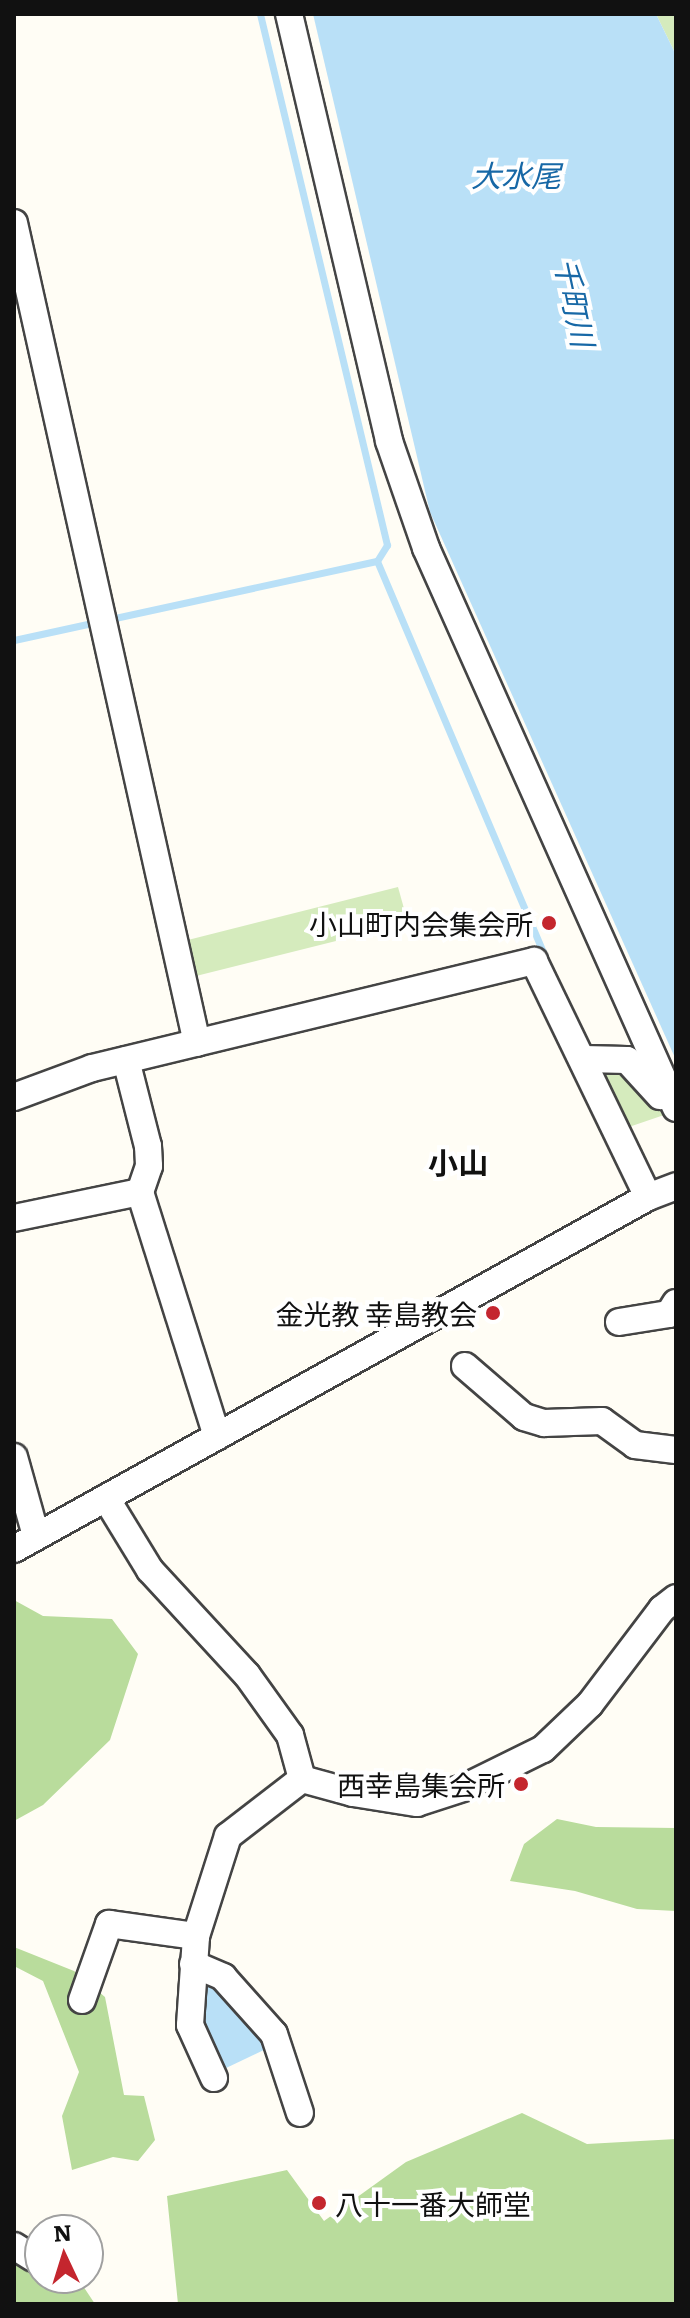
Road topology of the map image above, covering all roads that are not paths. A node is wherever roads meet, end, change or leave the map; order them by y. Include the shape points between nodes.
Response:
1 (289, 14) edge
2 (14, 223) edge
3 (197, 1043) junction
4 (584, 1059) junction
5 (126, 1060) junction
6 (14, 1097) edge
7 (676, 1110) edge
8 (676, 1186) edge
9 (141, 1189) junction
10 (648, 1197) junction
11 (14, 1218) edge
12 (676, 1303) edge
13 (619, 1322) dead end
14 (465, 1366) dead end
15 (217, 1436) junction
16 (676, 1450) edge
17 (14, 1457) edge
18 (106, 1498) junction
19 (25, 1543) edge
20 (676, 1598) edge
21 (302, 1779) junction
22 (196, 1936) junction
23 (193, 1964) junction
24 (82, 2000) dead end
25 (214, 2078) dead end
26 (300, 2113) dead end

1 - 7 street via 389,441 426,548
2 - 3 street
3 - 4 street via 534,961
3 - 5 street
4 - 7 street via 634,1064
4 - 10 street
5 - 6 street
5 - 9 street via 148,1146
8 - 10 street
9 - 11 street
9 - 15 street
10 - 15 street
12 - 13 street via 669,1314
14 - 16 street via 524,1417 544,1423 602,1421 635,1445
15 - 18 street
17 - 19 street
18 - 19 street
18 - 21 street via 150,1570 247,1675 290,1735
20 - 21 street via 590,1704 543,1749 466,1787 417,1803
21 - 22 street via 228,1836
22 - 23 street
22 - 24 street via 109,1924
23 - 25 street via 190,2025
23 - 26 street via 223,1977 274,2034

